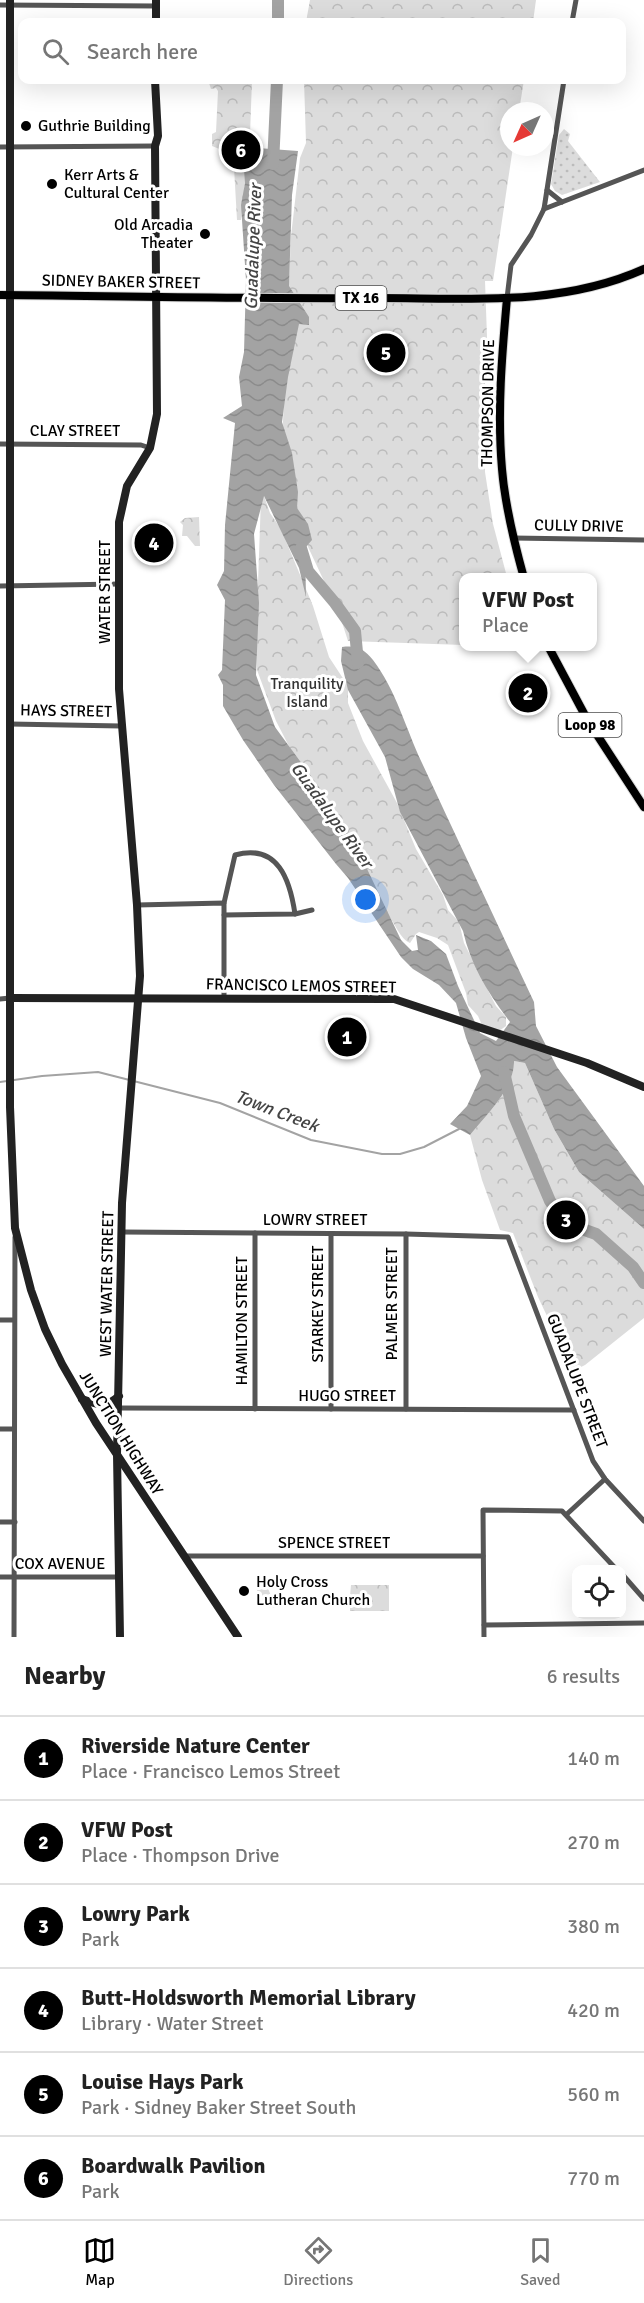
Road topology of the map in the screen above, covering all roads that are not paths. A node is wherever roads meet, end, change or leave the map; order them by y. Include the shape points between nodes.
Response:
1 (576, 0) edge
2 (10, 2) edge
3 (156, 3) edge
4 (0, 5) edge
5 (574, 18) edge
6 (155, 84) edge
7 (563, 84) edge
8 (155, 146) junction
9 (0, 147) edge
10 (10, 147) junction
11 (644, 170) edge
12 (547, 190) junction
13 (561, 202) junction
14 (544, 208) junction
15 (644, 269) edge
16 (0, 295) edge
17 (10, 295) junction
18 (156, 297) junction
19 (507, 298) junction
20 (0, 444) edge
21 (10, 444) junction
22 (150, 448) junction
23 (513, 538) junction
24 (644, 540) edge
25 (523, 573) edge
26 (119, 584) junction
27 (0, 586) edge
28 (10, 586) junction
29 (551, 651) edge
30 (10, 724) junction
31 (121, 726) junction
32 (644, 807) edge
33 (224, 903) junction
34 (137, 905) junction
35 (312, 910) dead end
36 (295, 914) junction
37 (224, 915) junction
38 (10, 998) junction
39 (138, 998) junction
40 (224, 998) junction
41 (0, 999) edge
42 (644, 1087) edge
43 (130, 1112) joint
44 (15, 1228) junction
45 (122, 1232) junction
46 (255, 1233) junction
47 (331, 1234) junction
48 (406, 1234) junction
49 (508, 1237) joint
50 (0, 1320) edge
51 (14, 1320) junction
52 (119, 1396) junction
53 (82, 1399) junction
54 (119, 1408) junction
55 (255, 1409) junction
56 (331, 1409) junction
57 (406, 1409) junction
58 (574, 1410) junction
59 (0, 1429) edge
60 (14, 1429) junction
61 (117, 1454) junction
62 (605, 1479) junction
63 (567, 1514) junction
64 (644, 1521) edge
65 (0, 1522) edge
66 (15, 1522) junction
67 (184, 1556) junction
68 (483, 1556) junction
69 (613, 1565) edge
70 (0, 1577) edge
71 (14, 1577) junction
72 (120, 1577) junction
73 (626, 1579) edge
74 (644, 1599) edge
75 (644, 1623) edge
76 (484, 1625) junction
77 (14, 1637) edge
78 (120, 1637) edge
79 (238, 1637) edge
80 (484, 1637) edge

1 - 5 street
2 - 3 street
2 - 4 street
2 - 10 street, JUNCTION HIGHWAY
6 - 8 street, WATER STREET
7 - 12 street
8 - 10 street
8 - 18 street, WATER STREET
9 - 10 street
10 - 17 street, JUNCTION HIGHWAY
11 - 13 street
12 - 13 street
12 - 14 street
13 - 14 street
14 - 19 street via 511,265
15 - 19 main road, TX 16 via 577,291
16 - 17 main road, SIDNEY BAKER STREET / TX 16
17 - 18 main road, SIDNEY BAKER STREET / TX 16
17 - 21 street, JUNCTION HIGHWAY
18 - 19 main road, SIDNEY BAKER STREET / TX 16
18 - 22 street, WATER STREET via 157,414
19 - 23 main road, THOMPSON DRIVE via 500,426
20 - 21 street, CLAY STREET
21 - 22 street, CLAY STREET
21 - 28 street, JUNCTION HIGHWAY
22 - 26 street, WATER STREET via 122,501
23 - 24 street, CULLY DRIVE
23 - 25 main road, THOMPSON DRIVE
26 - 28 street
26 - 31 street, WATER STREET
27 - 28 street
28 - 30 street, JUNCTION HIGHWAY
29 - 32 main road, Loop 98 via 588,721
30 - 31 street, HAYS STREET
30 - 38 street, JUNCTION HIGHWAY
31 - 34 street, WATER STREET
33 - 34 street
33 - 36 street via 235,855 257,854 269,858 284,872 290,883
33 - 37 street
34 - 39 street, WATER STREET
35 - 36 street
36 - 37 street
37 - 40 street
38 - 39 street, FRANCISCO LEMOS STREET
38 - 41 street, FRANCISCO LEMOS STREET
38 - 44 street, JUNCTION HIGHWAY
39 - 40 street, FRANCISCO LEMOS STREET
39 - 43 street, WATER STREET
40 - 42 street, FRANCISCO LEMOS STREET via 394,999 571,1057
43 - 45 street, WEST WATER STREET
44 - 51 street
44 - 53 street, JUNCTION HIGHWAY via 45,1329
45 - 46 street, LOWRY STREET
45 - 52 street, WEST WATER STREET
46 - 47 street, LOWRY STREET
46 - 55 street, HAMILTON STREET
47 - 48 street, LOWRY STREET
47 - 56 street, STARKEY STREET
48 - 49 street, LOWRY STREET
48 - 57 street, PALMER STREET
49 - 58 street, GUADALUPE STREET
50 - 51 street
51 - 60 street
52 - 53 street via 109,1405 100,1406
52 - 54 street, WEST WATER STREET
53 - 61 street, JUNCTION HIGHWAY
54 - 55 street, HUGO STREET
54 - 61 street, WEST WATER STREET
55 - 56 street, HUGO STREET
56 - 57 street, HUGO STREET
57 - 58 street, HUGO STREET
58 - 62 street, GUADALUPE STREET via 593,1461
59 - 60 street
60 - 66 street
61 - 67 street, JUNCTION HIGHWAY
61 - 72 street, WEST WATER STREET
62 - 63 street
62 - 64 street, GUADALUPE STREET
63 - 68 street via 558,1509 483,1510
63 - 69 street
65 - 66 street
66 - 71 street
67 - 68 street, SPENCE STREET
67 - 79 street, JUNCTION HIGHWAY
68 - 76 street
70 - 71 street, COX AVENUE
71 - 72 street, COX AVENUE
71 - 77 street
72 - 78 street, WEST WATER STREET
73 - 74 street
75 - 76 street
76 - 80 street

